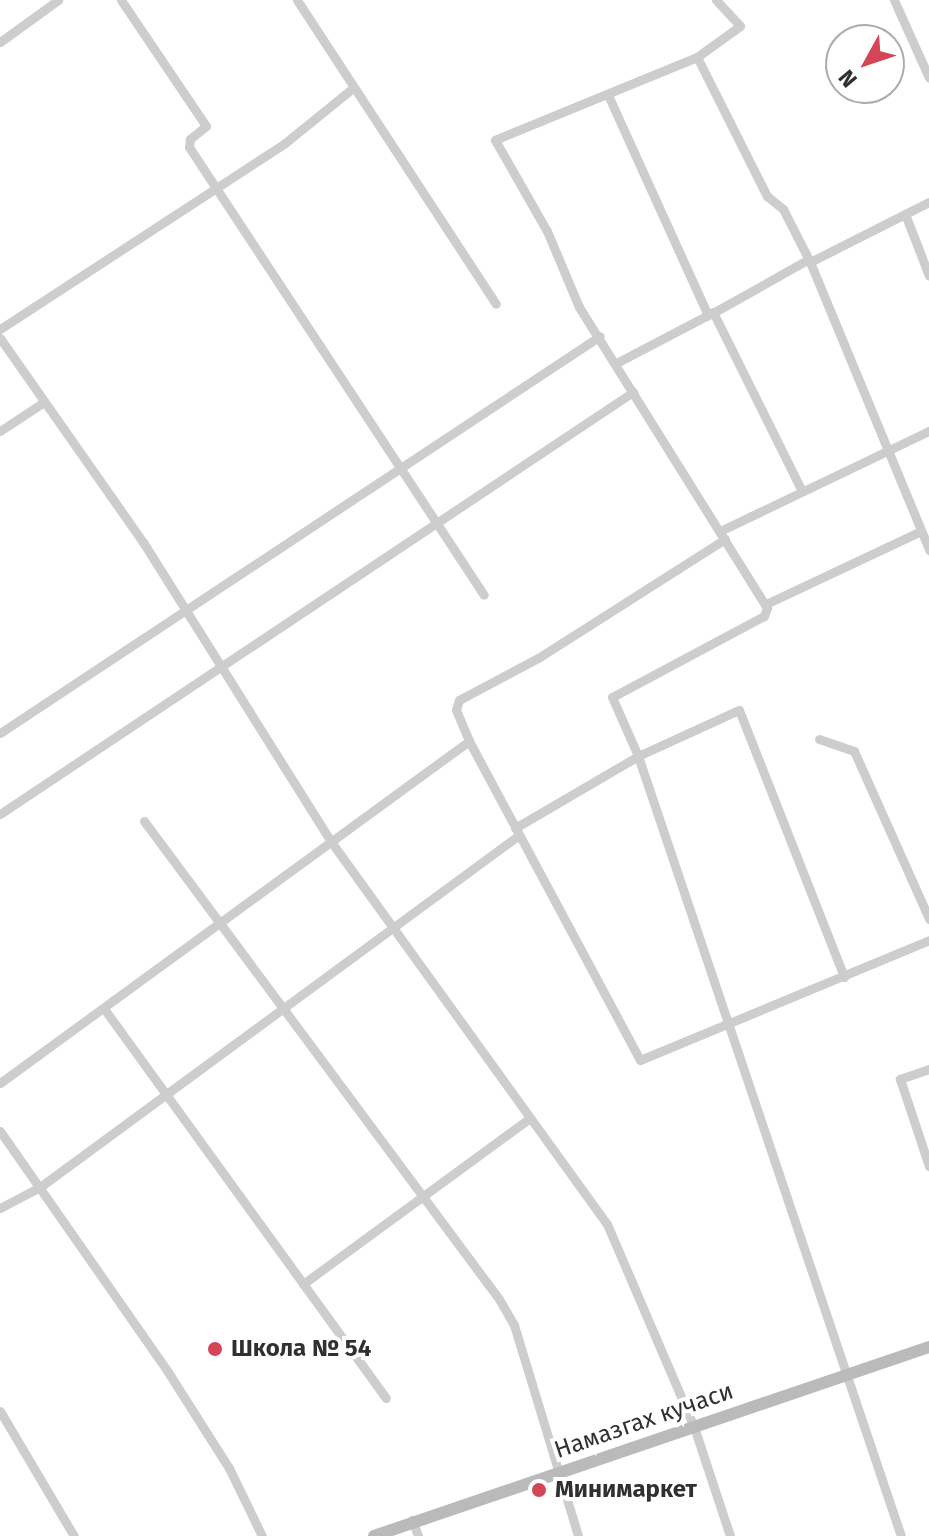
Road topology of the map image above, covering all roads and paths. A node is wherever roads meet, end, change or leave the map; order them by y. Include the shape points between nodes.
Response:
1 (58, 0) edge
2 (121, 0) edge
3 (297, 0) edge
4 (716, 0) edge
5 (894, 0) edge
6 (0, 42) edge
7 (697, 57) junction
8 (929, 78) edge
9 (353, 88) junction
10 (608, 95) junction
11 (214, 189) junction
12 (929, 202) edge
13 (905, 214) junction
14 (810, 260) junction
15 (929, 276) edge
16 (496, 304) dead end
17 (711, 314) junction
18 (0, 329) edge
19 (600, 336) junction
20 (0, 338) edge
21 (616, 363) junction
22 (633, 392) junction
23 (44, 402) junction
24 (0, 431) edge
25 (929, 431) edge
26 (889, 447) junction
27 (403, 469) junction
28 (801, 489) junction
29 (438, 525) junction
30 (921, 531) junction
31 (722, 535) junction
32 (929, 550) edge
33 (484, 595) dead end
34 (766, 604) junction
35 (183, 610) junction
36 (218, 665) junction
37 (0, 733) edge
38 (819, 739) dead end
39 (469, 741) junction
40 (638, 756) junction
41 (0, 814) edge
42 (144, 821) dead end
43 (517, 831) junction
44 (332, 843) junction
45 (929, 919) edge
46 (220, 924) junction
47 (393, 925) junction
48 (929, 940) edge
49 (844, 977) junction
50 (283, 1007) junction
51 (105, 1010) junction
52 (730, 1026) junction
53 (929, 1069) edge
54 (0, 1083) edge
55 (164, 1095) junction
56 (530, 1118) junction
57 (0, 1131) edge
58 (929, 1166) edge
59 (40, 1187) junction
60 (424, 1197) junction
61 (0, 1208) edge
62 (303, 1284) junction
63 (929, 1347) edge
64 (847, 1375) junction
65 (386, 1398) dead end
66 (0, 1411) edge
67 (694, 1427) junction
68 (555, 1474) junction
69 (412, 1520) junction
70 (74, 1536) edge
71 (262, 1536) edge
72 (374, 1536) edge
73 (418, 1536) edge
74 (578, 1536) edge
75 (730, 1536) edge
76 (901, 1536) edge

1 - 6 street
2 - 11 street via 206,126 190,139 189,147
3 - 9 street
4 - 7 street via 740,26
5 - 8 street
7 - 10 street
7 - 14 street via 767,196 783,209
9 - 11 street via 285,143
9 - 16 street
10 - 17 street
10 - 19 street via 495,140 547,231 579,307
11 - 18 street
11 - 27 street
12 - 13 street
13 - 14 street
13 - 15 street
14 - 17 street
14 - 26 street
17 - 21 street
17 - 28 street
19 - 21 street
19 - 27 street
20 - 23 street
21 - 22 street
22 - 29 street
22 - 31 street
23 - 24 street
23 - 35 street via 143,542
25 - 26 street
26 - 28 street
26 - 30 street
27 - 29 street
27 - 35 street
28 - 31 street
29 - 33 street
29 - 36 street
30 - 32 street
30 - 34 street
31 - 34 street
31 - 39 street via 538,658 459,700 456,710
34 - 40 street via 764,616 614,694
35 - 36 street
35 - 37 street
36 - 41 street
36 - 44 street
38 - 45 street via 854,751
39 - 43 street
39 - 44 street
40 - 43 street
40 - 49 street via 739,710
40 - 52 street
42 - 46 street
43 - 47 street
43 - 52 street via 640,1060
44 - 46 street
44 - 47 street
46 - 50 street
46 - 51 street
47 - 50 street
47 - 56 street
48 - 49 street
49 - 52 street
50 - 55 street
50 - 60 street
51 - 54 street
51 - 55 street
52 - 64 street
53 - 58 street via 900,1079
55 - 59 street
55 - 62 street
56 - 60 street
56 - 67 street via 607,1224
57 - 59 street
59 - 61 street
59 - 71 street via 229,1468
60 - 62 street
60 - 68 street via 514,1325
62 - 65 street
63 - 64 street, Намазгах кучаси
64 - 67 street, Намазгах кучаси
64 - 76 street
66 - 70 street
67 - 68 street, Намазгах кучаси
67 - 75 street
68 - 69 street, Намазгах кучаси
68 - 74 street
69 - 72 street, Намазгах кучаси
69 - 73 street

